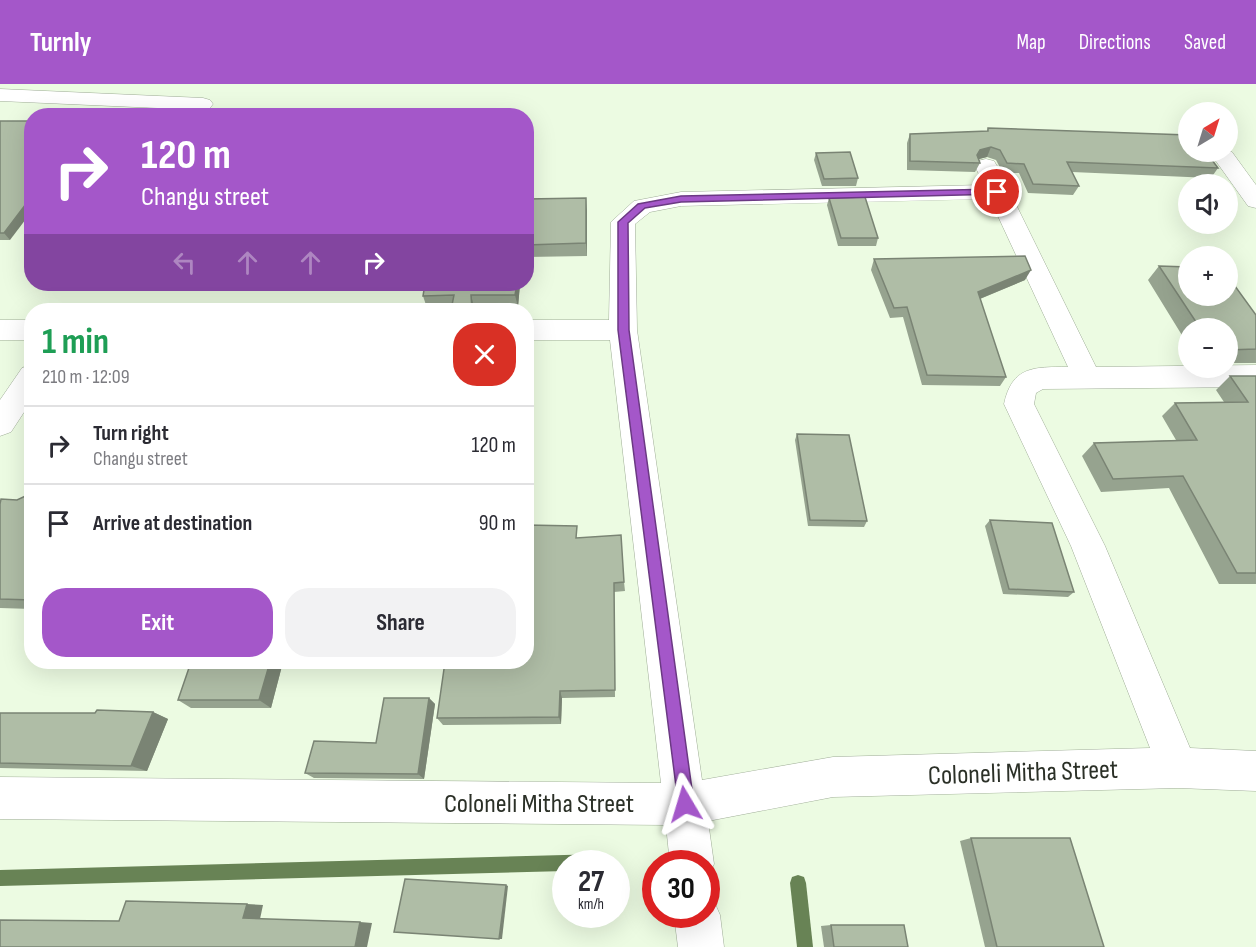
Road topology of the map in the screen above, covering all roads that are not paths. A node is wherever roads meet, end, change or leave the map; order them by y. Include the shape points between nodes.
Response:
1 (0, 95) edge
2 (203, 104) dead end
3 (1228, 162) edge
4 (1256, 201) edge
5 (0, 330) edge
6 (24, 330) edge
7 (534, 330) edge
8 (623, 330) junction
9 (1256, 376) edge
10 (1087, 377) junction
11 (24, 388) edge
12 (0, 424) edge
13 (1178, 768) junction
14 (1256, 771) edge
15 (0, 798) edge
16 (685, 804) junction
17 (690, 850) edge
18 (699, 928) edge
19 (701, 947) edge

1 - 2 street
3 - 4 street
5 - 6 street
7 - 8 street
8 - 10 street via 623,222 642,206 681,199 992,179
8 - 16 street
9 - 10 street
10 - 13 street via 1037,378 1022,388 1019,405 1088,546
11 - 12 street
13 - 14 street, Coloneli Mitha Street
13 - 16 street, Coloneli Mitha Street via 833,777
15 - 16 street, Coloneli Mitha Street
16 - 17 street
18 - 19 street

